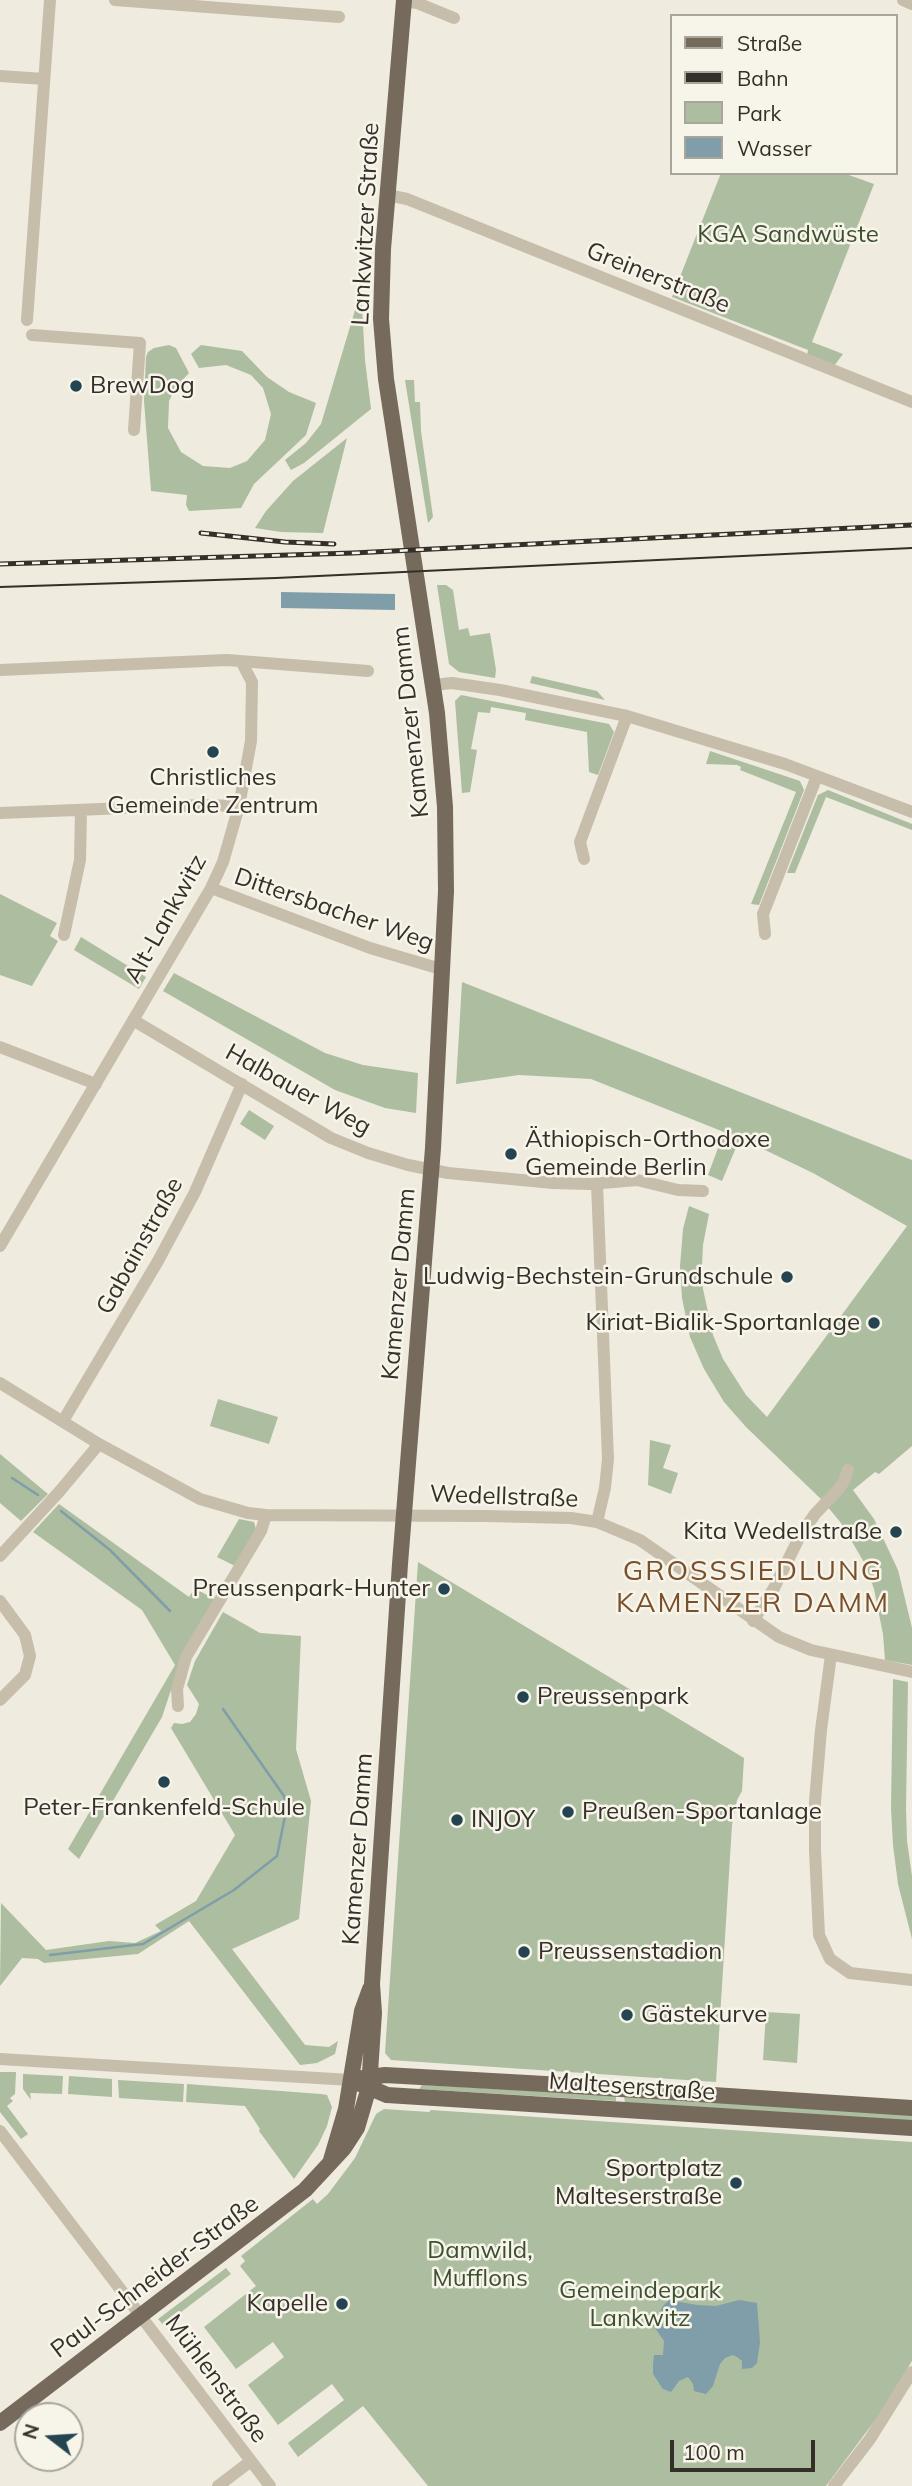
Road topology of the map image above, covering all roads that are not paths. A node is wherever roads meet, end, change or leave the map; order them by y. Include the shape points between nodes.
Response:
1 (50, 0) edge
2 (115, 0) edge
3 (903, 0) edge
4 (404, 1) edge
5 (912, 4) edge
6 (339, 17) dead end
7 (454, 18) dead end
8 (0, 76) edge
9 (44, 79) junction
10 (387, 195) junction
11 (27, 320) dead end
12 (32, 335) dead end
13 (912, 402) edge
14 (134, 430) dead end
15 (419, 588) joint
16 (242, 663) junction
17 (0, 670) edge
18 (368, 671) dead end
19 (433, 685) junction
20 (627, 716) junction
21 (817, 776) junction
22 (239, 806) junction
23 (81, 810) junction
24 (912, 812) edge
25 (0, 813) edge
26 (584, 859) dead end
27 (211, 888) junction
28 (765, 934) dead end
29 (64, 935) dead end
30 (443, 970) junction
31 (133, 1020) junction
32 (0, 1047) edge
33 (96, 1084) junction
34 (242, 1084) junction
35 (431, 1170) junction
36 (597, 1184) junction
37 (703, 1191) dead end
38 (0, 1246) edge
39 (0, 1383) edge
40 (63, 1421) junction
41 (99, 1444) junction
42 (848, 1470) dead end
43 (266, 1515) junction
44 (404, 1515) junction
45 (597, 1522) junction
46 (0, 1556) edge
47 (0, 1601) edge
48 (753, 1621) junction
49 (831, 1655) junction
50 (912, 1672) edge
51 (0, 1700) edge
52 (178, 1706) dead end
53 (912, 1980) edge
54 (372, 1984) junction
55 (0, 2059) edge
56 (351, 2080) junction
57 (370, 2082) junction
58 (620, 2089) junction
59 (912, 2108) edge
60 (619, 2109) junction
61 (912, 2128) edge
62 (0, 2131) edge
63 (331, 2160) junction
64 (142, 2316) junction
65 (912, 2372) edge
66 (909, 2387) edge
67 (0, 2423) edge
68 (251, 2461) junction
69 (218, 2486) edge
70 (270, 2486) edge
71 (834, 2486) edge

1 - 9 street
2 - 6 street
3 - 5 street
4 - 7 street
4 - 10 main road, Lankwitzer Straße
8 - 9 street
9 - 11 street
10 - 13 street, Greinerstraße via 407,199
10 - 15 main road, Lankwitzer Straße via 381,293 383,352
12 - 14 street via 141,344
15 - 19 main road, Kamenzer Damm
16 - 17 street
16 - 18 street
16 - 22 street, Alt-Lankwitz via 252,682 252,721
19 - 20 street via 467,684
19 - 30 main road, Kamenzer Damm via 446,831
20 - 21 street
20 - 26 street via 580,842
21 - 24 street
21 - 28 street via 763,914
22 - 23 street
22 - 27 street, Alt-Lankwitz
23 - 25 street
23 - 29 street via 80,860
27 - 30 street, Dittersbacher Weg via 370,948
27 - 31 street, Alt-Lankwitz
30 - 35 main road, Kamenzer Damm
31 - 33 street, Alt-Lankwitz
31 - 34 street, Halbauer Weg
32 - 33 street
33 - 38 street, Alt-Lankwitz
34 - 35 street, Halbauer Weg via 340,1142
34 - 40 street, Gabainstraße via 195,1192
35 - 36 street, Halbauer Weg
35 - 44 main road, Kamenzer Damm
36 - 37 street, Halbauer Weg via 637,1180
36 - 45 street via 608,1459
39 - 40 street, Wedellstraße
40 - 41 street, Wedellstraße
41 - 43 street, Wedellstraße via 200,1499
41 - 46 street
42 - 48 street via 838,1490 800,1536
43 - 44 street, Wedellstraße
43 - 52 street via 186,1657 177,1689
44 - 45 street, Wedellstraße
44 - 54 main road, Kamenzer Damm
45 - 48 street, Wedellstraße via 640,1540
47 - 51 street via 25,1635 30,1656 25,1675
48 - 49 street, Wedellstraße via 795,1645
49 - 50 street, Wedellstraße
49 - 53 street via 816,1801 819,1935 830,1959 850,1973
54 - 56 main road, Kamenzer Damm via 362,2011
54 - 57 main road, Kamenzer Damm
55 - 56 street, Malteserstraße
56 - 57 main road, Malteserstraße
56 - 63 main road, Paul-Schneider-Straße
57 - 58 main road, Malteserstraße
57 - 60 main road, Malteserstraße via 387,2095
57 - 63 main road, Paul-Schneider-Straße via 357,2128
58 - 59 main road, Malteserstraße
58 - 60 main road
60 - 61 main road, Malteserstraße
62 - 64 street, Mühlenstraße
63 - 64 main road, Paul-Schneider-Straße via 285,2207
64 - 67 main road, Paul-Schneider-Straße
64 - 68 street, Mühlenstraße
65 - 66 street
66 - 71 street
68 - 69 street
68 - 70 street, Mühlenstraße

